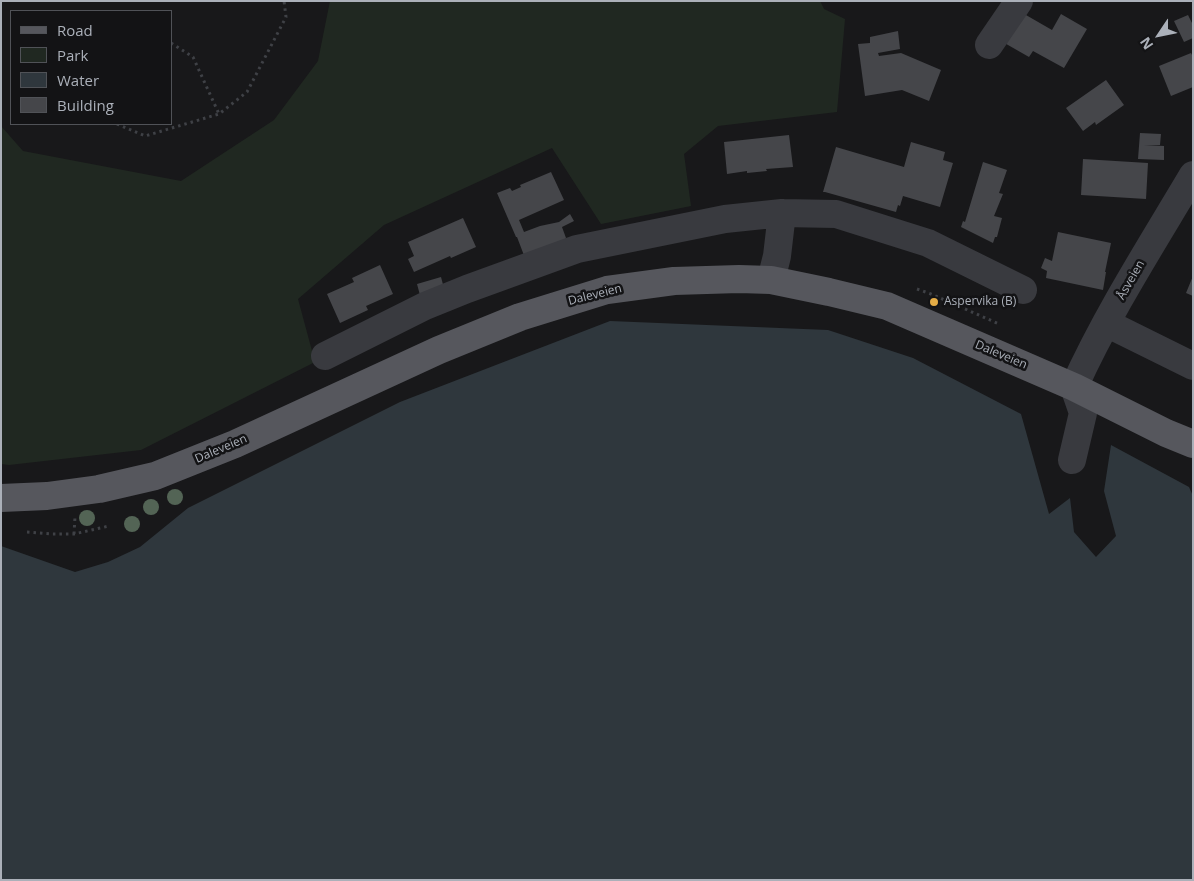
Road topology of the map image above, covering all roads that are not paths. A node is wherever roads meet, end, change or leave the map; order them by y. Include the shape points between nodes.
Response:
1 (1019, 1) edge
2 (989, 45) dead end
3 (1193, 175) edge
4 (782, 213) junction
5 (771, 280) junction
6 (1023, 290) dead end
7 (1106, 322) junction
8 (325, 356) dead end
9 (1193, 366) edge
10 (1074, 387) junction
11 (1193, 444) edge
12 (1072, 460) dead end
13 (1, 498) edge

1 - 2 street
3 - 7 street, Åsveien
4 - 5 street
4 - 6 street via 836,214 928,243
4 - 8 street via 724,219 577,249 425,306
5 - 10 main road, Daleveien via 888,306
5 - 13 main road, Daleveien via 674,281 607,290 520,317 235,444 155,476 92,490
7 - 9 street
7 - 10 street, Åsveien
10 - 11 main road, Daleveien
10 - 12 street via 1083,413

